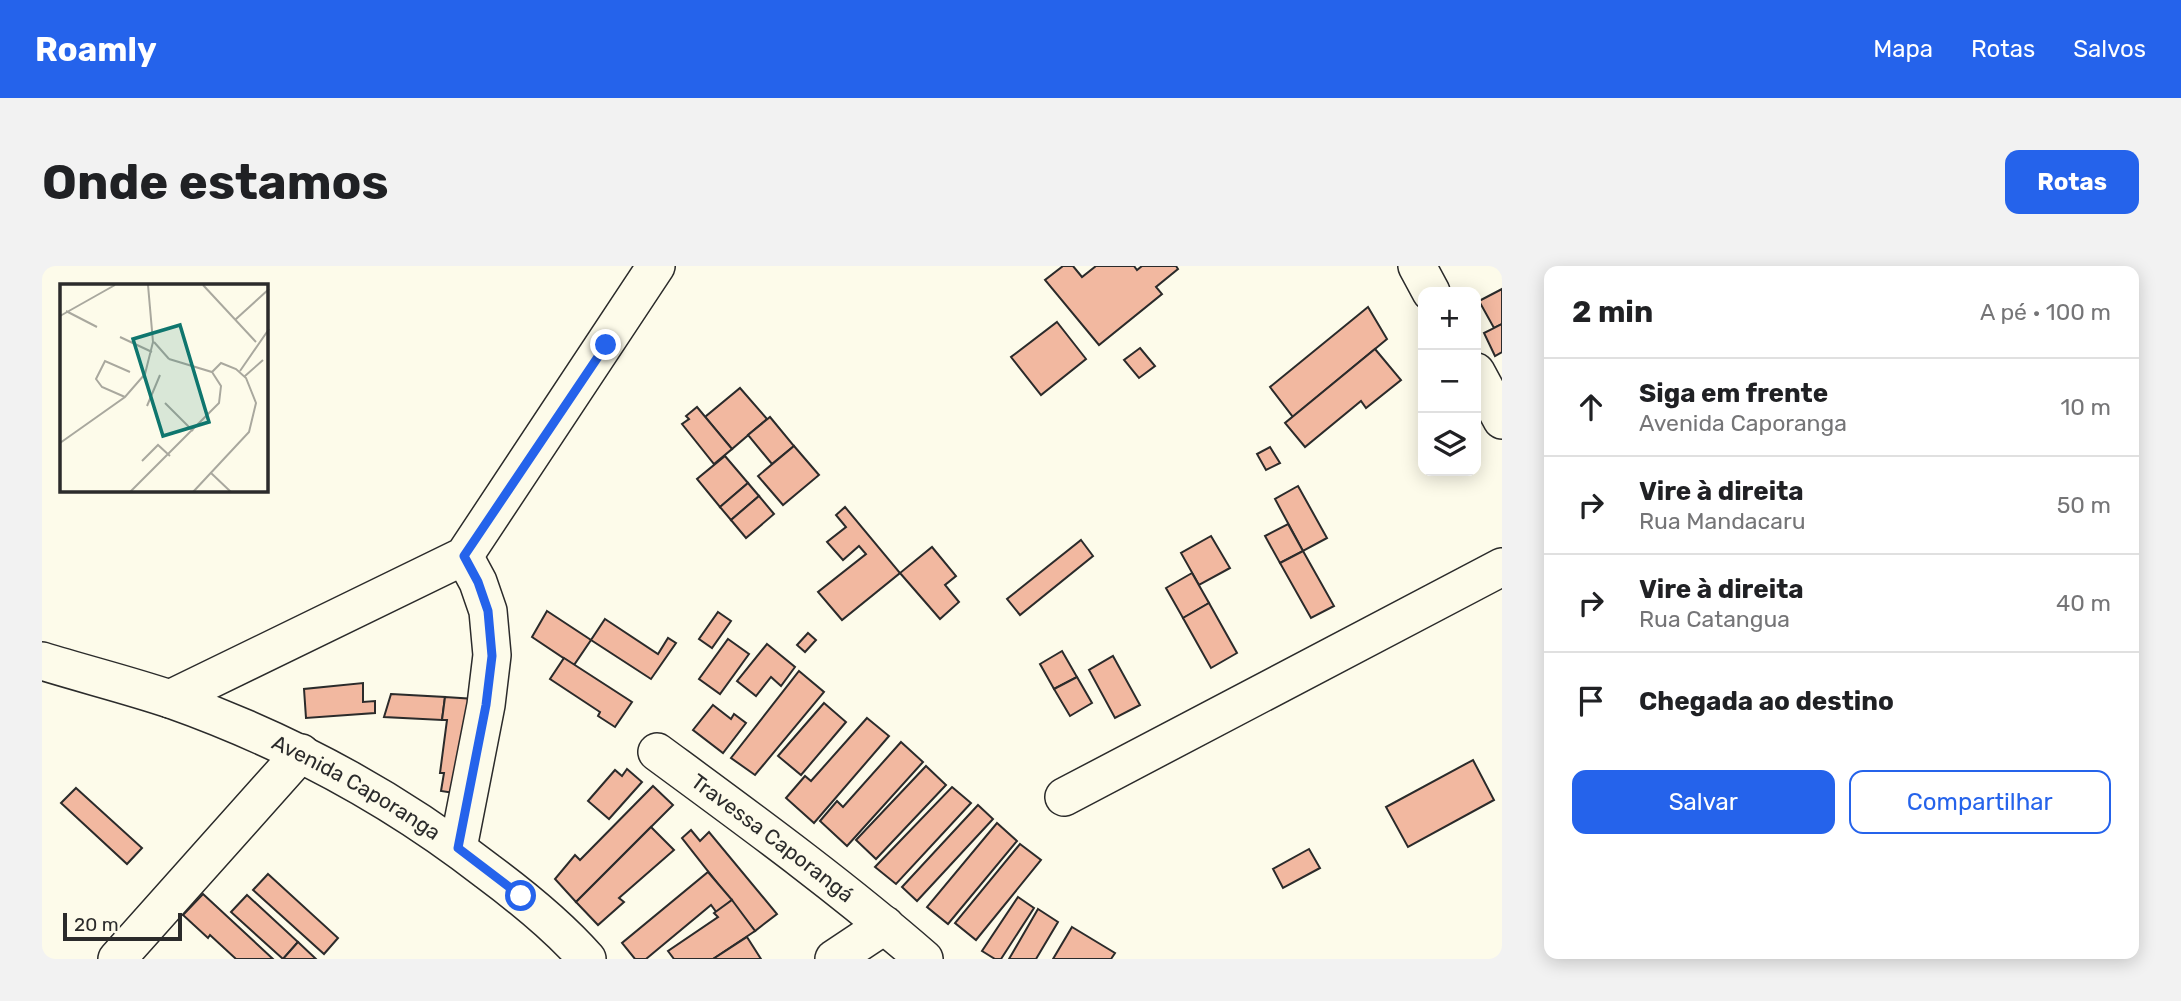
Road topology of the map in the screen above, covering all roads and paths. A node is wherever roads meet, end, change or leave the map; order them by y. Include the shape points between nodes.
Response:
1 (656, 266) edge
2 (1417, 266) edge
3 (1429, 287) edge
4 (1481, 381) edge
5 (1502, 420) edge
6 (464, 556) junction
7 (1502, 567) edge
8 (42, 661) edge
9 (170, 699) junction
10 (657, 752) dead end
11 (300, 753) junction
12 (1064, 797) dead end
13 (458, 848) junction
14 (885, 925) junction
15 (117, 959) edge
16 (587, 959) edge
17 (834, 959) edge
18 (924, 959) edge

1 - 6 street
2 - 3 street
4 - 5 street
6 - 9 street
6 - 13 street via 488,611 492,656
7 - 12 street
8 - 9 street, Avenida Caporanga
9 - 11 street, Avenida Caporanga
10 - 14 street, Travessa Caporangá
11 - 13 street, Avenida Caporanga via 392,804
11 - 15 street
13 - 16 street, Avenida Caporanga via 521,896
14 - 17 street
14 - 18 street, Travessa Caporangá

